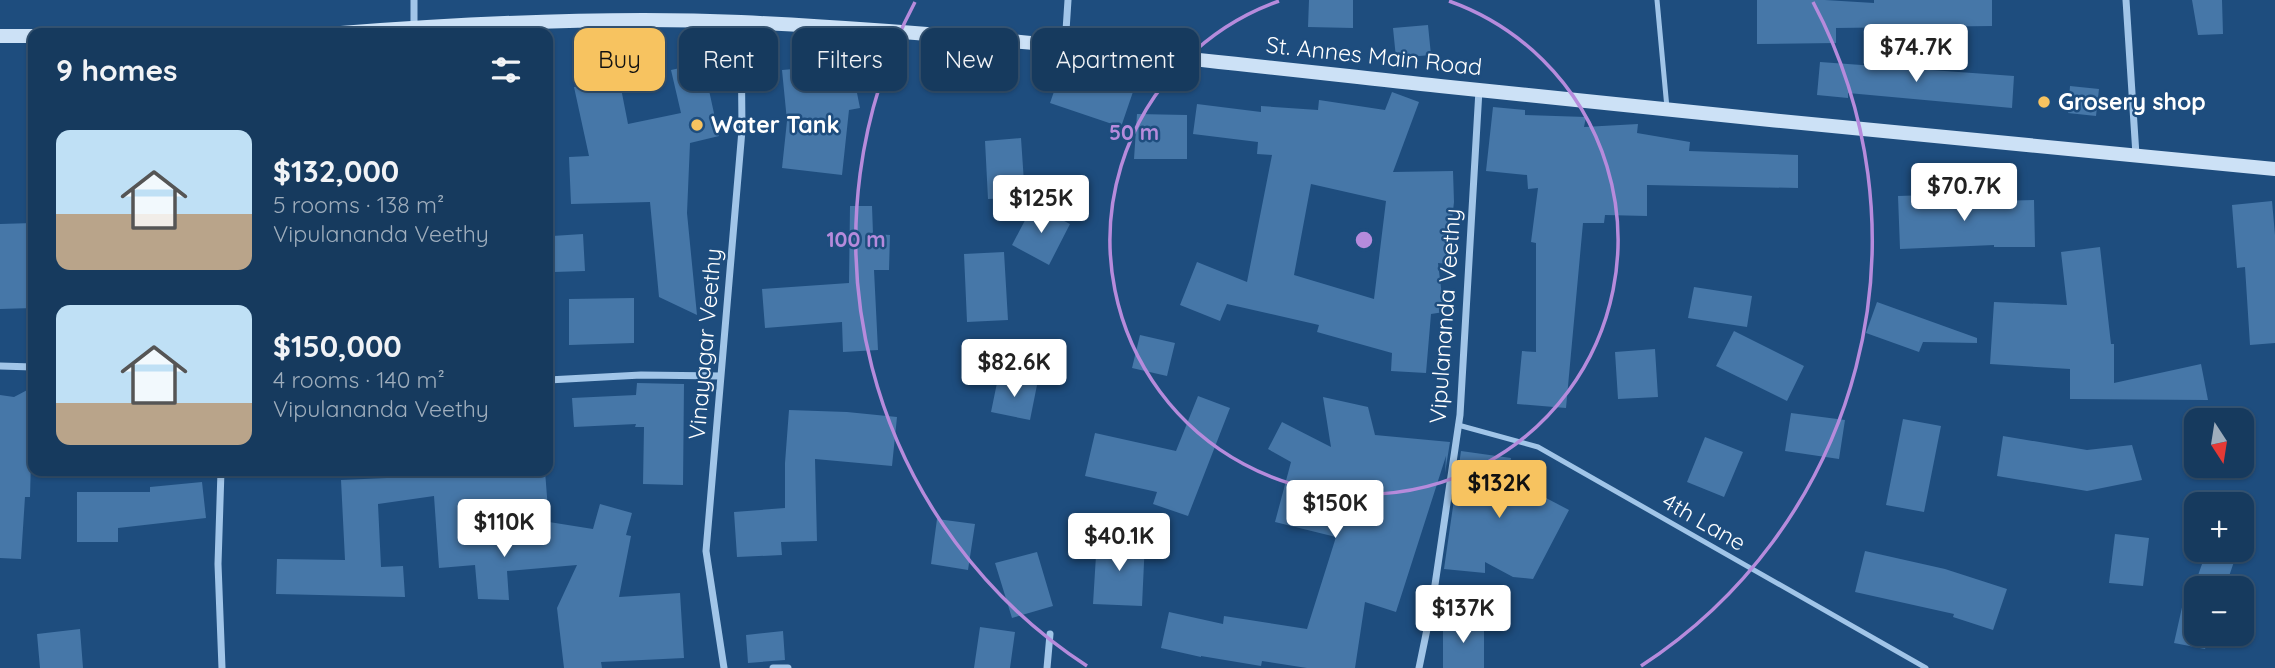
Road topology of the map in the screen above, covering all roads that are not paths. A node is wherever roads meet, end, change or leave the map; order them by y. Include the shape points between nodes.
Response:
1 (414, 0) edge
2 (1068, 0) edge
3 (1657, 0) edge
4 (2126, 0) edge
5 (741, 22) junction
6 (414, 28) joint
7 (1066, 28) edge
8 (0, 36) edge
9 (28, 36) edge
10 (1032, 44) edge
11 (1199, 60) edge
12 (1479, 90) junction
13 (1667, 108) junction
14 (2136, 155) junction
15 (2275, 169) edge
16 (0, 366) edge
17 (28, 368) edge
18 (722, 376) junction
19 (553, 380) edge
20 (1458, 425) junction
21 (221, 476) edge
22 (1050, 634) dead end
23 (222, 668) edge
24 (724, 668) edge
25 (773, 668) edge
26 (789, 668) edge
27 (1046, 668) edge
28 (1419, 668) edge
29 (1926, 668) edge

1 - 6 street
2 - 7 street
3 - 13 lane
4 - 14 street
5 - 6 street, St. Annes Main Road via 649,20
5 - 10 street, St. Annes Main Road
5 - 18 street, Vinayagar Veethy via 742,131
8 - 9 street
11 - 12 street, St. Annes Main Road
12 - 13 street, St. Annes Main Road
12 - 20 street, Vipulananda Veethy
13 - 14 street, St. Annes Main Road
14 - 15 street, St. Annes Main Road
16 - 17 street
18 - 19 street
18 - 24 street, Vinayagar Veethy via 706,551
20 - 28 street, Vipulananda Veethy
20 - 29 lane, 4th Lane via 1538,447
21 - 23 street
22 - 27 street
25 - 26 street

